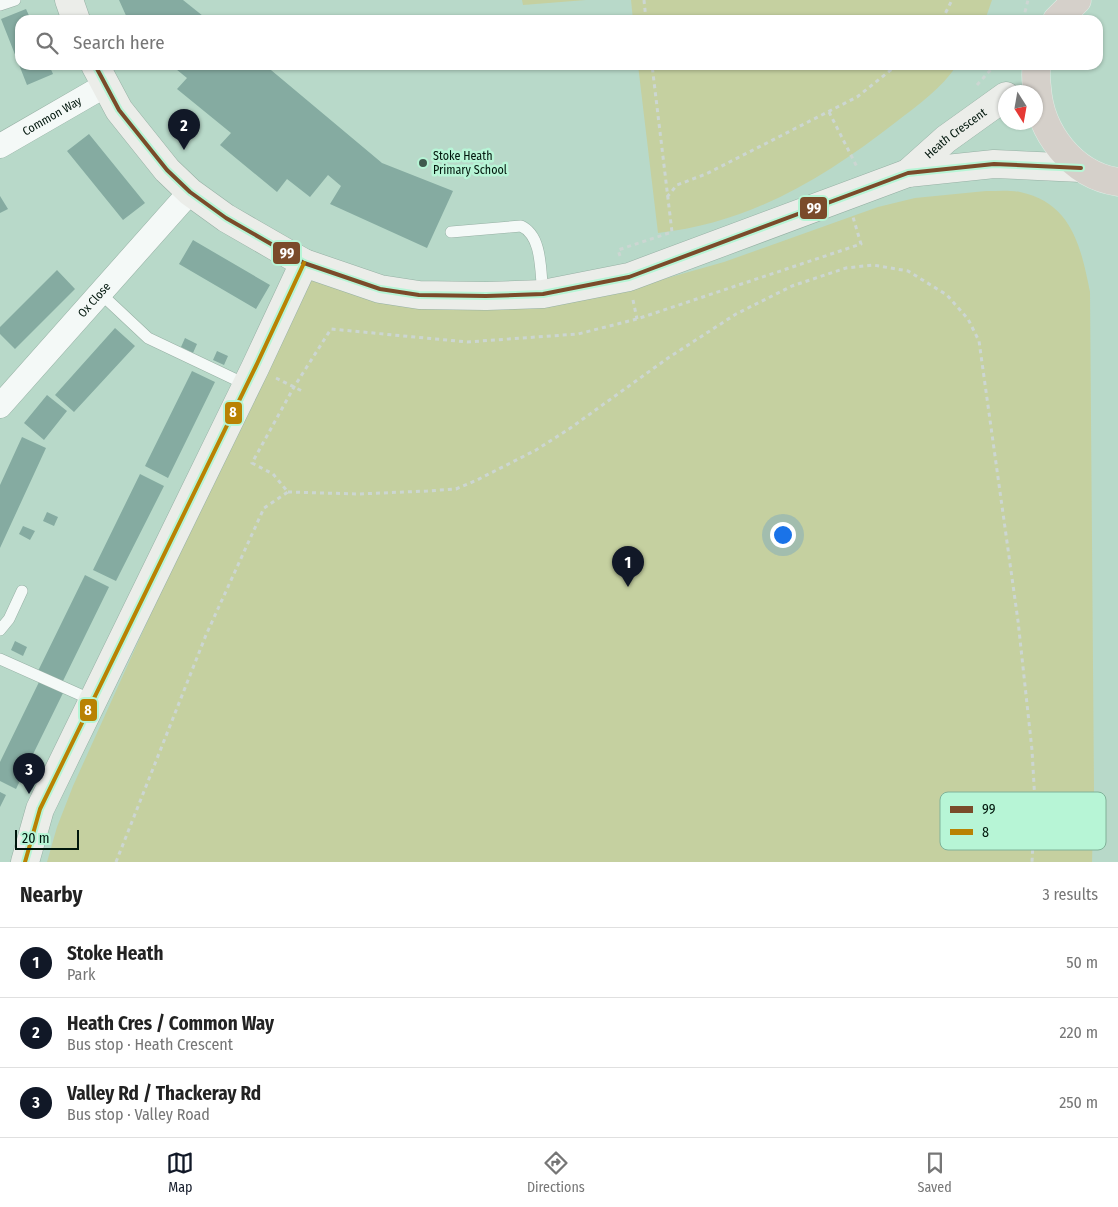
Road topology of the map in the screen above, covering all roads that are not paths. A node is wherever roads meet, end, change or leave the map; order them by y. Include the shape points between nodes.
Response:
1 (15, 0) edge
2 (69, 0) edge
3 (0, 5) edge
4 (74, 15) edge
5 (1034, 70) edge
6 (1036, 70) edge
7 (100, 76) edge
8 (1017, 85) edge
9 (998, 102) edge
10 (0, 146) edge
11 (1081, 168) junction
12 (908, 173) junction
13 (1115, 188) edge
14 (190, 192) junction
15 (451, 232) dead end
16 (304, 263) junction
17 (100, 293) junction
18 (542, 294) junction
19 (246, 385) junction
20 (0, 406) edge
21 (22, 591) dead end
22 (0, 630) edge
23 (0, 659) edge
24 (92, 700) junction
25 (25, 862) edge

1 - 3 lane
2 - 4 street
5 - 8 street
6 - 11 highway via 1038,106 1046,128 1055,143
7 - 10 street, Common Way
7 - 14 street, Heath Crescent via 119,110 153,155
9 - 12 street, Heath Crescent via 946,139
11 - 12 street, Heath Crescent via 994,164
11 - 13 highway
12 - 18 street, Heath Crescent via 629,277
14 - 16 street, Heath Crescent via 226,218
14 - 17 street, Ox Close
15 - 18 lane via 521,226 530,230 536,239
16 - 18 street, Heath Crescent via 380,288 419,295
16 - 19 street
17 - 19 lane via 148,338
17 - 20 street, Ox Close
19 - 24 street
21 - 22 lane
23 - 24 lane
24 - 25 street via 40,809

